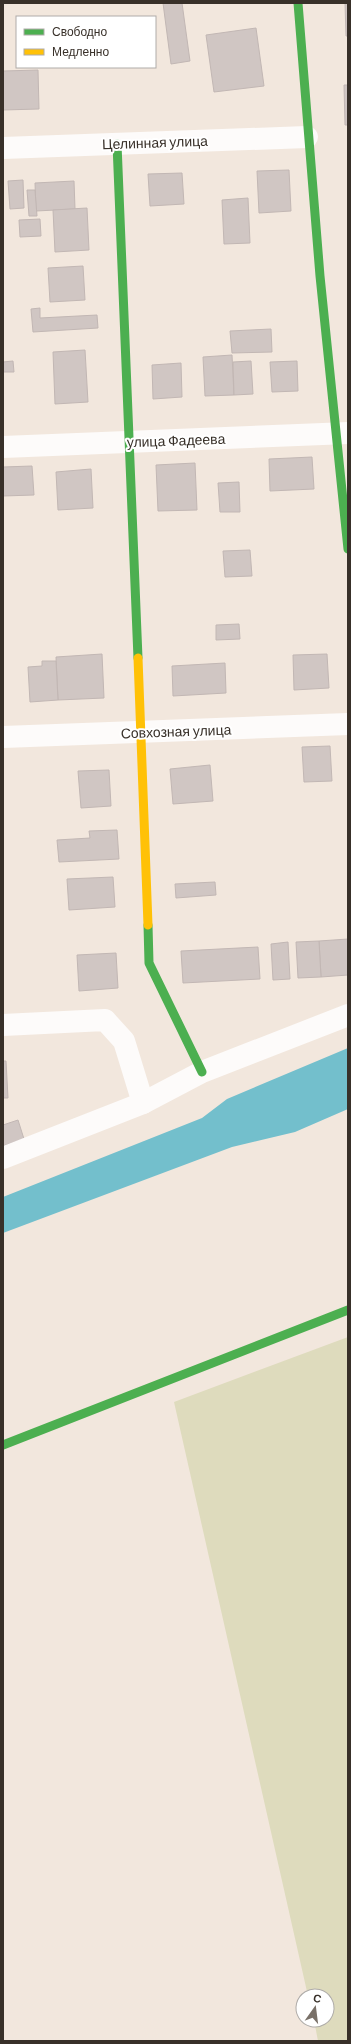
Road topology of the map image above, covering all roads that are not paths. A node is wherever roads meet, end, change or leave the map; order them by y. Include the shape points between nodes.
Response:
1 (298, 3) edge
2 (307, 137) junction
3 (117, 144) junction
4 (3, 148) edge
5 (342, 434) edge
6 (130, 442) junction
7 (3, 447) edge
8 (348, 549) edge
9 (348, 724) edge
10 (140, 732) junction
11 (3, 737) edge
12 (348, 1015) edge
13 (3, 1025) edge
14 (202, 1072) junction
15 (143, 1103) junction
16 (3, 1158) edge
17 (348, 1310) edge
18 (3, 1445) edge

1 - 2 street
2 - 3 street, Целинная улица
2 - 5 street
3 - 4 street, Целинная улица
3 - 6 street
5 - 6 street, улица Фадеева
5 - 8 street
6 - 7 street, улица Фадеева
6 - 10 street
9 - 10 street, Совхозная улица
10 - 11 street, Совхозная улица
10 - 14 street via 149,963
12 - 14 street
13 - 15 street via 105,1020 124,1041
14 - 15 street
15 - 16 street
17 - 18 street

